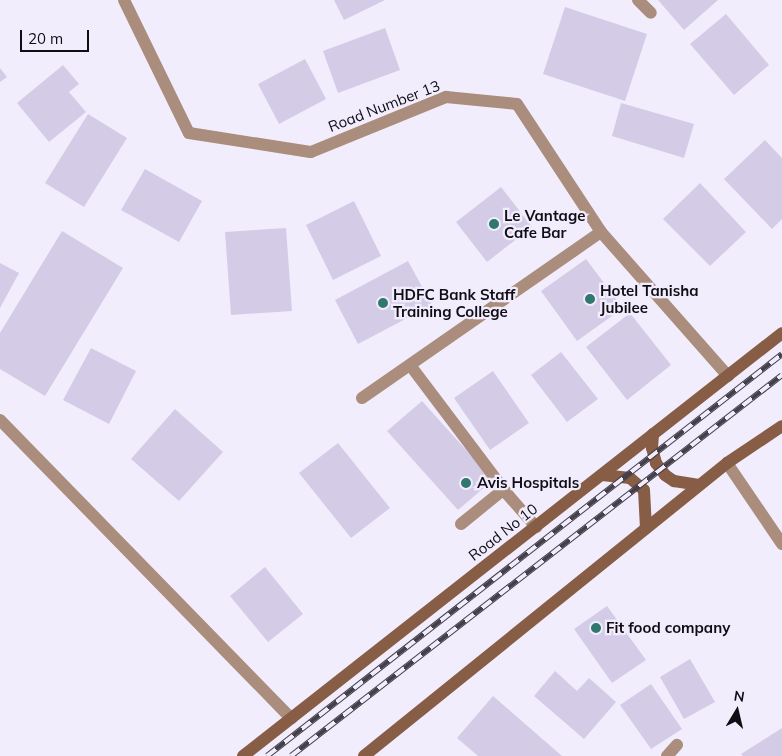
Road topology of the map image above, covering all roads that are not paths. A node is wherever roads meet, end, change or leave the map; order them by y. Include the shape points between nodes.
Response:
1 (124, 0) edge
2 (638, 0) edge
3 (651, 13) dead end
4 (600, 232) junction
5 (782, 333) edge
6 (410, 365) junction
7 (728, 376) junction
8 (362, 398) dead end
9 (0, 420) edge
10 (782, 426) edge
11 (653, 434) junction
12 (727, 463) junction
13 (602, 475) junction
14 (699, 485) junction
15 (504, 489) junction
16 (461, 524) dead end
17 (536, 527) junction
18 (646, 528) junction
19 (782, 544) edge
20 (291, 718) junction
21 (677, 746) dead end
22 (243, 756) edge
23 (364, 756) edge
24 (667, 756) edge

1 - 4 street, Road Number 13 via 189,133 311,152 446,97 517,104
2 - 3 street
4 - 6 street
4 - 7 street, Road Number 13
5 - 7 main road, Road No 10
6 - 8 street
6 - 15 street
7 - 11 main road, Road No 10
9 - 20 street
10 - 12 main road
11 - 13 main road, Road No 10
11 - 14 main road via 656,463 666,475 674,481
12 - 14 main road
12 - 19 street
13 - 17 main road, Road No 10
13 - 18 main road via 630,478 644,490
14 - 18 main road
15 - 16 street
15 - 17 street
17 - 20 main road, Road No 10
18 - 23 main road
20 - 22 main road, Road No 10
21 - 24 street

